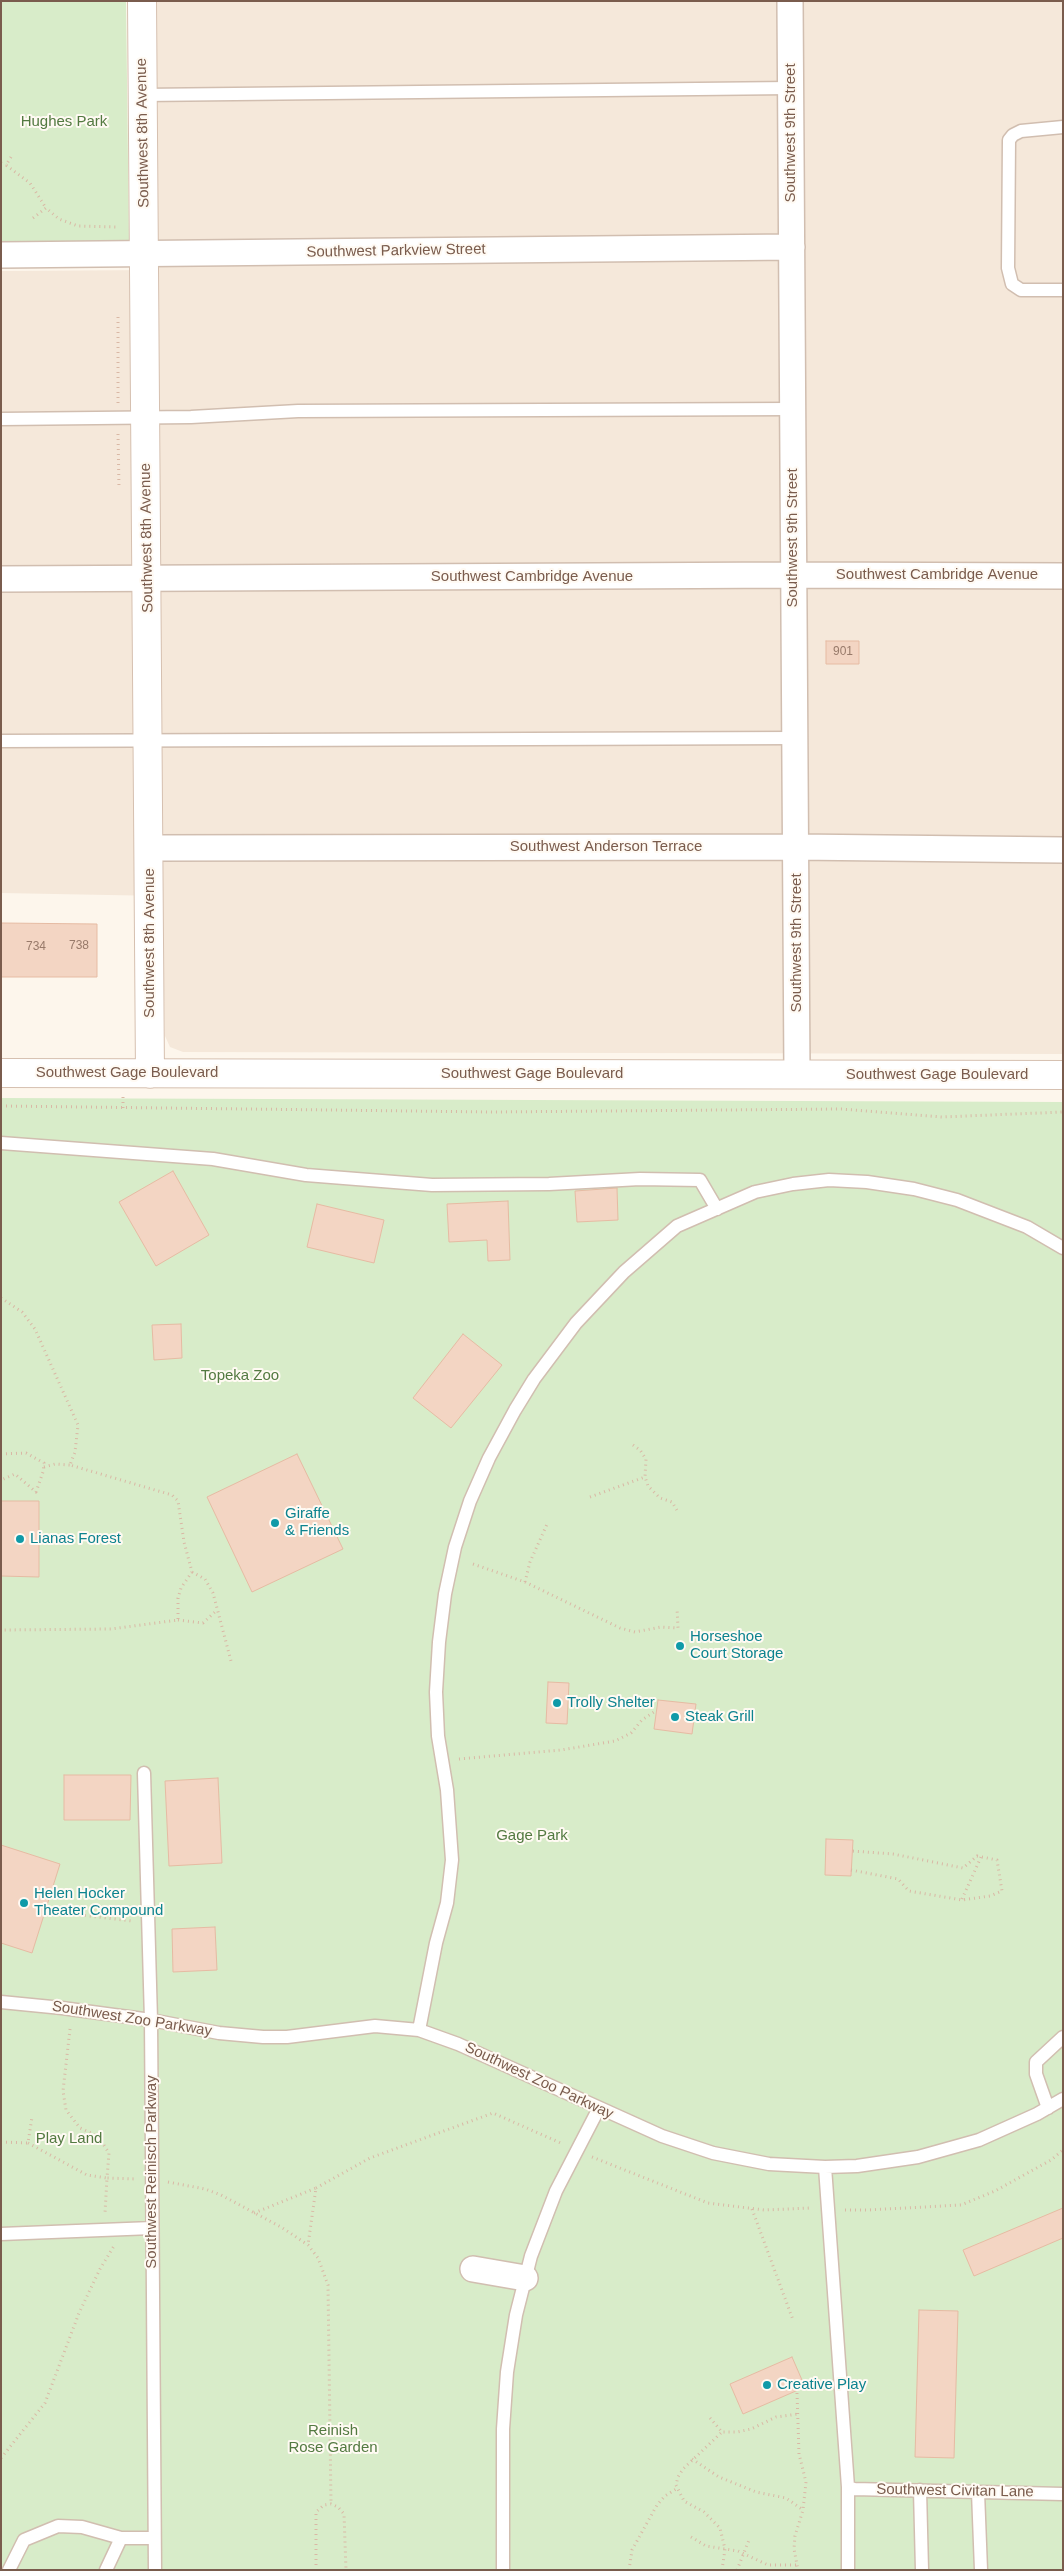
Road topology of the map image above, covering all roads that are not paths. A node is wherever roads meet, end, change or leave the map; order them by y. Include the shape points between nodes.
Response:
1 (142, 1) edge
2 (790, 1) edge
3 (790, 88) junction
4 (142, 95) junction
5 (1063, 127) edge
6 (792, 247) junction
7 (145, 253) junction
8 (1, 255) edge
9 (1063, 290) edge
10 (793, 409) junction
11 (146, 416) junction
12 (1, 419) edge
13 (793, 575) junction
14 (1063, 576) edge
15 (1, 579) edge
16 (148, 579) junction
17 (796, 738) junction
18 (1, 741) edge
19 (148, 741) junction
20 (796, 847) junction
21 (149, 848) junction
22 (1063, 850) edge
23 (1, 1073) edge
24 (150, 1074) junction
25 (797, 1075) junction
26 (1063, 1075) edge
27 (1, 1143) edge
28 (717, 1209) junction
29 (1063, 1248) edge
30 (144, 1774) dead end
31 (1, 2002) edge
32 (151, 2020) junction
33 (419, 2030) junction
34 (1063, 2037) edge
35 (1063, 2099) edge
36 (599, 2108) junction
37 (1048, 2108) junction
38 (825, 2167) junction
39 (152, 2228) junction
40 (1, 2234) edge
41 (473, 2269) dead end
42 (525, 2278) junction
43 (848, 2487) junction
44 (920, 2490) junction
45 (978, 2492) junction
46 (1063, 2494) edge
47 (122, 2538) junction
48 (154, 2538) junction
49 (9, 2570) edge
50 (106, 2570) edge
51 (154, 2570) edge
52 (503, 2570) edge
53 (848, 2570) edge
54 (922, 2570) edge
55 (981, 2570) edge

1 - 4 street, Southwest 8th Avenue
2 - 3 street, Southwest 9th Street
3 - 4 lane
3 - 6 street, Southwest 9th Street
4 - 7 street, Southwest 8th Avenue
5 - 9 lane via 1021,131 1009,140 1008,268 1012,284 1021,290
6 - 7 street, Southwest Parkview Street
6 - 10 street, Southwest 9th Street
7 - 8 street, Southwest Parkview Street
7 - 11 street, Southwest 8th Avenue
10 - 11 lane via 298,411
10 - 13 street, Southwest 9th Street
11 - 12 lane
11 - 16 street, Southwest 8th Avenue
13 - 14 street, Southwest Cambridge Avenue
13 - 16 street, Southwest Cambridge Avenue
13 - 17 street, Southwest 9th Street
15 - 16 street, Southwest Cambridge Avenue
16 - 19 street, Southwest 8th Avenue
17 - 19 lane
17 - 20 street, Southwest 9th Street
18 - 19 lane
19 - 21 street, Southwest 8th Avenue
20 - 21 street, Southwest Anderson Terrace
20 - 22 street, Southwest Anderson Terrace
20 - 25 street, Southwest 9th Street
21 - 24 street, Southwest 8th Avenue
23 - 24 street, Southwest Gage Boulevard
24 - 25 street, Southwest Gage Boulevard
25 - 26 street, Southwest Gage Boulevard
27 - 28 lane via 213,1159 306,1175 432,1185 700,1180
28 - 29 lane via 755,1192 793,1184 829,1180 867,1182 957,1200 1027,1227
28 - 33 lane via 677,1226 624,1272 576,1323 519,1404 470,1501 455,1547 438,1642 438,1736 447,1790 452,1860 447,1903
30 - 32 lane, Southwest Reinisch Parkway
31 - 32 lane, Southwest Zoo Parkway
32 - 33 lane, Southwest Zoo Parkway via 219,2033 262,2037 375,2026
32 - 39 lane, Southwest Reinisch Parkway
33 - 36 lane, Southwest Zoo Parkway via 458,2044
34 - 37 lane via 1036,2062 1036,2074
35 - 37 lane, Southwest Zoo Parkway
36 - 38 lane, Southwest Zoo Parkway via 662,2136 713,2153 769,2164
36 - 42 lane via 556,2191
37 - 38 lane, Southwest Zoo Parkway via 1009,2128 950,2150 888,2163
38 - 43 lane
39 - 40 lane
39 - 48 lane, Southwest Reinisch Parkway
41 - 42 street
42 - 52 lane via 507,2372 503,2429
43 - 44 lane, Southwest Civitan Lane
43 - 53 lane
44 - 45 lane, Southwest Civitan Lane
44 - 54 lane
45 - 46 lane, Southwest Civitan Lane
45 - 55 lane
47 - 48 lane
47 - 49 lane via 82,2527 58,2526 24,2540
47 - 50 lane
48 - 51 lane, Southwest Reinisch Parkway

